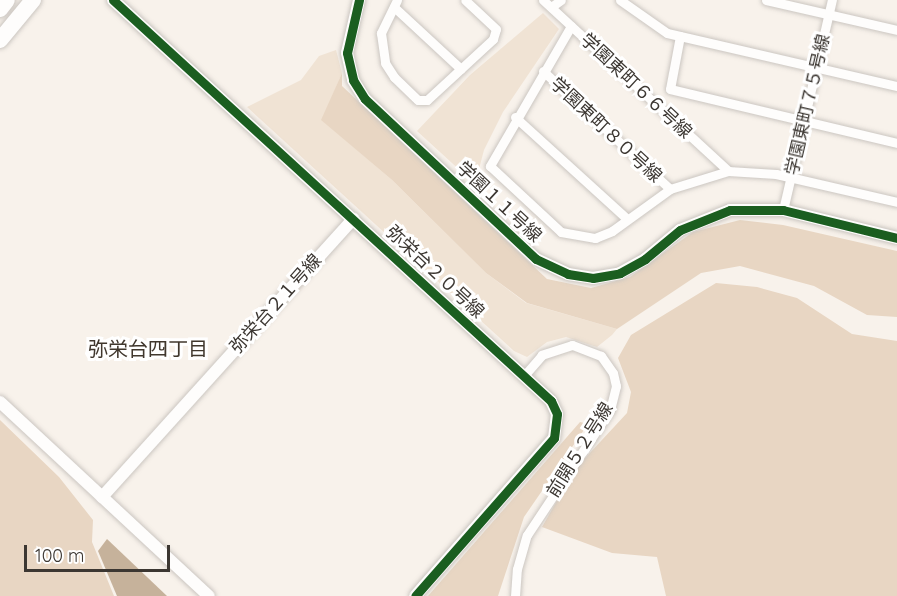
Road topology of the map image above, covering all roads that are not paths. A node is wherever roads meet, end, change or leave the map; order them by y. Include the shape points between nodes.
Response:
1 (7, 0) edge
2 (33, 0) edge
3 (113, 0) edge
4 (359, 0) edge
5 (465, 0) edge
6 (543, 0) edge
7 (561, 0) edge
8 (620, 0) edge
9 (766, 0) edge
10 (832, 0) edge
11 (395, 3) edge
12 (551, 7) junction
13 (0, 9) edge
14 (829, 15) junction
15 (571, 26) junction
16 (897, 30) edge
17 (680, 36) junction
18 (0, 40) edge
19 (816, 68) junction
20 (461, 69) junction
21 (543, 71) junction
22 (897, 86) edge
23 (515, 117) junction
24 (804, 121) junction
25 (897, 143) edge
26 (728, 171) junction
27 (791, 177) junction
28 (670, 189) junction
29 (897, 202) edge
30 (783, 210) junction
31 (626, 218) junction
32 (353, 219) junction
33 (897, 237) edge
34 (524, 376) junction
35 (0, 402) edge
36 (102, 497) junction
37 (209, 596) edge
38 (415, 596) edge
39 (515, 596) edge

1 - 13 highway
2 - 18 highway
3 - 32 street, 弥栄台２０号線
4 - 30 street, 学園１１号線 via 347,53 353,80 365,99 536,259 568,274 592,278 620,273 706,217 730,210
5 - 20 street via 496,29 494,39
6 - 12 street, 学園東町６６号線
7 - 12 street
8 - 17 street via 650,24
9 - 14 street
10 - 14 street, 学園東町７５号線
11 - 20 street
11 - 20 street via 381,33 386,63 394,77 418,100 427,100
12 - 15 street, 学園東町６６号線
14 - 16 street
14 - 19 street, 学園東町７５号線
15 - 21 street
15 - 26 street, 学園東町６６号線
17 - 19 street
17 - 24 street via 670,89
19 - 22 street
19 - 24 street, 学園東町７５号線
21 - 23 street
21 - 28 street, 学園東町８０号線
23 - 31 street
23 - 31 street via 490,166 561,232 595,238 612,231
24 - 25 street
24 - 27 street, 学園東町７５号線
26 - 27 street
26 - 28 street
27 - 29 street
27 - 30 street, 学園東町７５号線
28 - 31 street
30 - 33 street, 学園１１号線
32 - 34 street, 弥栄台２０号線
32 - 36 street, 弥栄台２１号線
34 - 38 street, 弥栄台２０号線 via 551,401 557,414 554,438
34 - 39 street, 前開５２号線 via 542,355 572,345 601,356 616,386 610,410 527,535 517,569
35 - 36 street
36 - 37 street

